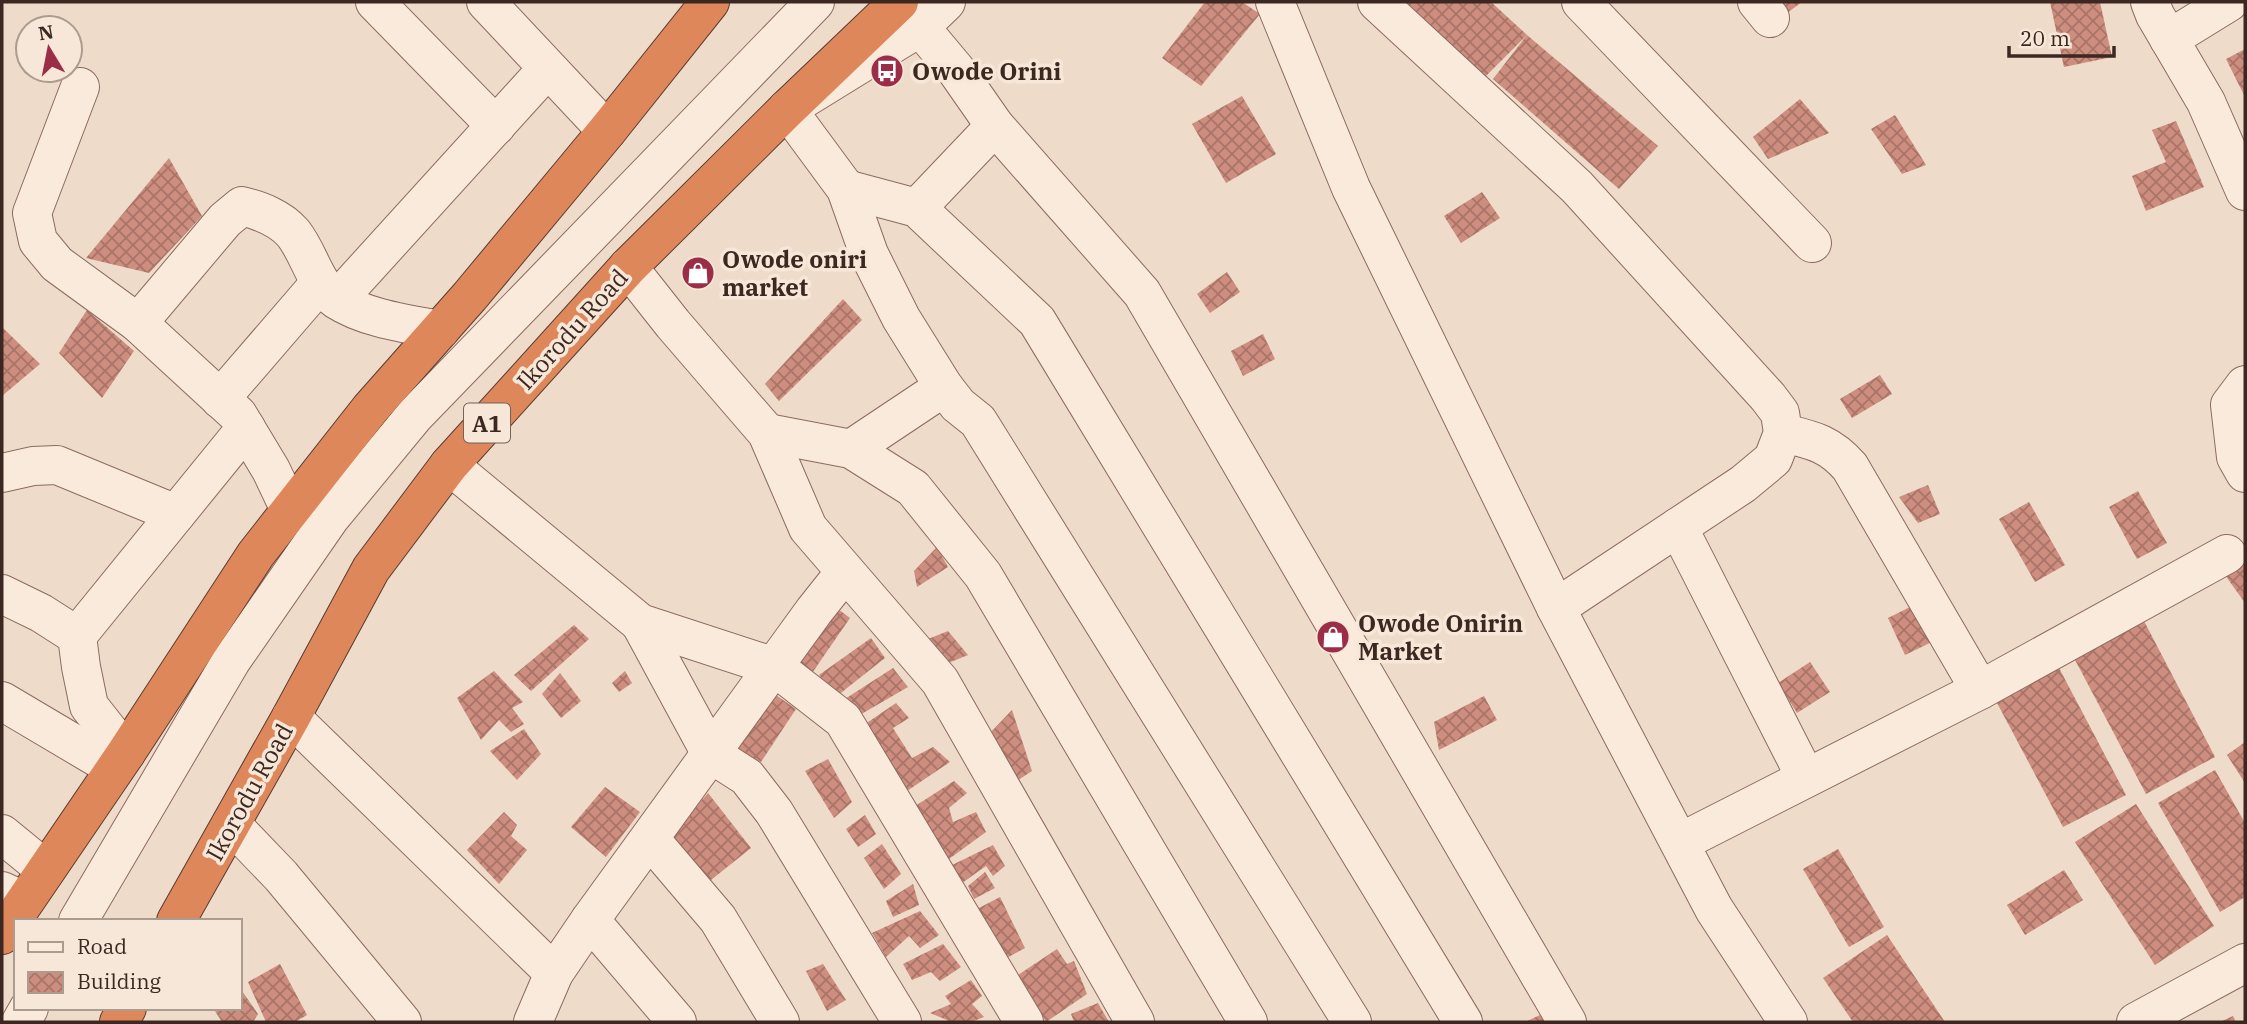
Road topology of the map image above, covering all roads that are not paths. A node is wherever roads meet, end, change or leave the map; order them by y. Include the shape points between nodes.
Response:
1 (376, 2) edge
2 (486, 2) edge
3 (709, 2) edge
4 (815, 2) edge
5 (1377, 2) edge
6 (1581, 2) edge
7 (2150, 2) edge
8 (2229, 2) edge
9 (1279, 3) edge
10 (922, 10) edge
11 (2169, 39) junction
12 (547, 69) junction
13 (80, 87) dead end
14 (787, 108) junction
15 (496, 126) junction
16 (995, 126) junction
17 (607, 131) junction
18 (846, 189) junction
19 (2245, 191) edge
20 (917, 208) junction
21 (1812, 243) dead end
22 (628, 267) junction
23 (329, 291) junction
24 (138, 323) junction
25 (440, 330) junction
26 (2245, 385) edge
27 (944, 387) junction
28 (220, 399) junction
29 (246, 428) junction
30 (767, 433) junction
31 (1783, 433) junction
32 (851, 449) junction
33 (449, 465) junction
34 (2, 473) edge
35 (2245, 473) edge
36 (290, 510) junction
37 (176, 514) junction
38 (1678, 527) junction
39 (2227, 554) dead end
40 (845, 572) junction
41 (2, 594) edge
42 (1556, 608) junction
43 (640, 623) junction
44 (77, 636) junction
45 (775, 667) junction
46 (1980, 690) junction
47 (2, 701) edge
48 (291, 717) junction
49 (711, 754) junction
50 (121, 760) junction
51 (1806, 778) junction
52 (231, 824) junction
53 (2, 834) edge
54 (650, 839) junction
55 (1681, 842) junction
56 (46, 870) junction
57 (13, 896) edge
58 (79, 919) edge
59 (177, 919) edge
60 (590, 920) junction
61 (2, 935) edge
62 (2245, 963) edge
63 (544, 1006) edge
64 (402, 1022) edge
65 (677, 1022) edge
66 (780, 1022) edge
67 (902, 1022) edge
68 (1024, 1022) edge
69 (1135, 1022) edge
70 (1248, 1022) edge
71 (1352, 1022) edge
72 (1463, 1022) edge
73 (1567, 1022) edge
74 (1788, 1022) edge
75 (2136, 1022) edge

1 - 15 lane
2 - 12 lane
3 - 17 highway
4 - 58 lane via 415,415 330,518 231,661
5 - 31 lane via 1577,187 1768,397 1780,414
6 - 21 lane
7 - 11 lane
8 - 11 lane
9 - 42 lane via 1351,188
10 - 14 highway, Ikorodu Road / A1
10 - 16 lane
11 - 19 lane via 2206,102
12 - 15 lane
12 - 17 lane
13 - 24 lane via 32,213 38,241 57,264
14 - 18 lane
14 - 22 highway, Ikorodu Road / A1
15 - 23 lane
16 - 20 lane
16 - 73 lane via 1142,293
17 - 25 highway
18 - 20 lane
18 - 27 lane via 869,254 901,318
20 - 72 lane via 1037,321
22 - 30 lane
22 - 33 highway, Ikorodu Road / A1
23 - 24 lane via 293,233 267,213 242,206
23 - 25 lane via 378,317
23 - 28 lane
24 - 28 lane
25 - 36 highway
26 - 35 lane via 2230,405 2236,457
27 - 32 lane
27 - 71 lane via 978,421
28 - 29 lane
29 - 36 lane
29 - 37 lane
30 - 32 lane
30 - 40 lane via 808,528
31 - 38 lane via 1773,459
31 - 46 lane via 1819,442 1837,452 1850,467
32 - 70 lane via 913,488 983,575
33 - 43 lane
33 - 48 highway, Ikorodu Road / A1 via 371,569
34 - 37 lane via 57,465
36 - 50 highway via 256,554
37 - 44 lane
38 - 42 lane
38 - 51 lane
39 - 46 lane
40 - 45 lane
40 - 69 lane via 940,681
41 - 44 lane
42 - 55 lane
43 - 45 lane
43 - 49 lane
44 - 50 lane via 89,706
45 - 49 lane
45 - 68 lane via 843,720
46 - 51 lane
47 - 50 lane
48 - 52 highway, Ikorodu Road / A1
48 - 63 lane
49 - 54 lane
49 - 67 lane via 747,777 774,812
50 - 56 highway
51 - 55 lane
52 - 59 highway, Ikorodu Road / A1
52 - 64 lane via 281,876
53 - 56 lane
54 - 60 lane
54 - 66 lane via 718,919
55 - 74 lane via 1714,909
56 - 57 highway
57 - 61 highway
60 - 63 lane
60 - 65 lane
62 - 75 lane

